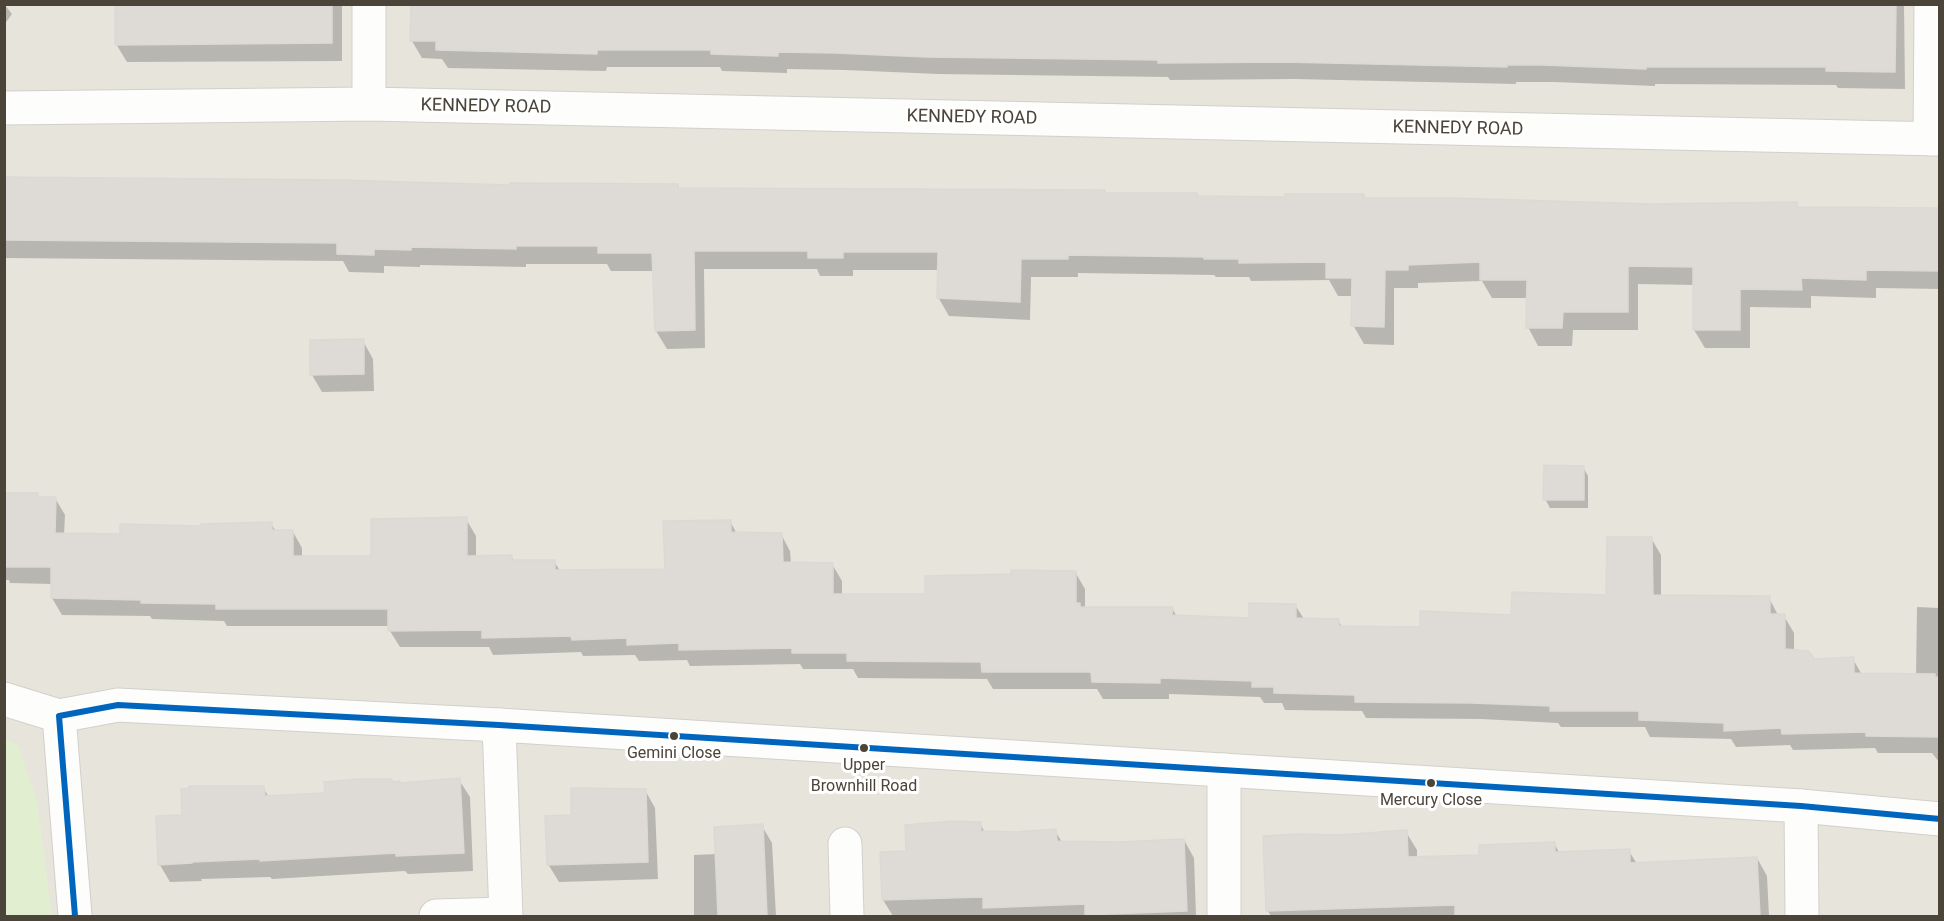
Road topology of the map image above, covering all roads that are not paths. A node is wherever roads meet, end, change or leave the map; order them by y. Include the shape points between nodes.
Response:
1 (369, 4) edge
2 (1931, 4) edge
3 (369, 104) junction
4 (4, 108) edge
5 (1935, 139) edge
6 (4, 699) edge
7 (59, 716) junction
8 (499, 725) junction
9 (1224, 770) junction
10 (1801, 806) junction
11 (1940, 819) edge
12 (845, 844) dead end
13 (506, 915) edge
14 (75, 916) edge
15 (436, 916) edge
16 (847, 916) edge
17 (1224, 916) edge
18 (1802, 916) edge

1 - 3 street
2 - 5 street
3 - 4 street, KENNEDY ROAD
3 - 5 street, KENNEDY ROAD
6 - 7 street
7 - 8 street via 118,705
7 - 14 street
8 - 9 street
8 - 13 street
9 - 10 street
9 - 17 street
10 - 11 street
10 - 18 street
12 - 16 street
13 - 15 street

